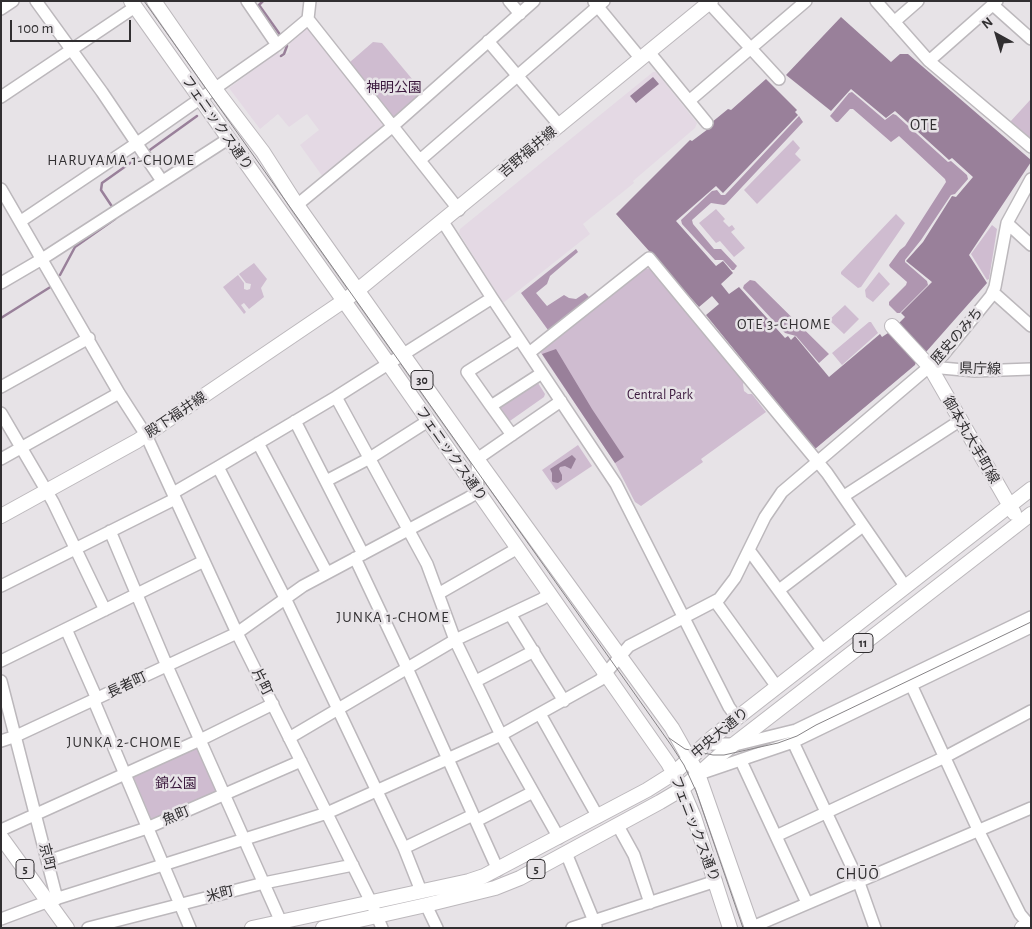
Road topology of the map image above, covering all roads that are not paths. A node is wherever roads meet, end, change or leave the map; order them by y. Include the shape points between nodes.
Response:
1 (13, 1) edge
2 (36, 1) edge
3 (247, 1) edge
4 (310, 1) edge
5 (509, 1) edge
6 (534, 1) edge
7 (806, 1) edge
8 (876, 1) edge
9 (918, 1) edge
10 (157, 2) edge
11 (710, 2) edge
12 (599, 3) edge
13 (995, 3) edge
14 (133, 4) edge
15 (1, 9) edge
16 (520, 14) junction
17 (308, 19) junction
18 (894, 22) junction
19 (1031, 39) edge
20 (488, 42) junction
21 (276, 45) junction
22 (72, 50) junction
23 (750, 50) junction
24 (645, 56) junction
25 (929, 61) junction
26 (517, 75) junction
27 (779, 79) dead end
28 (215, 89) junction
29 (1, 97) edge
30 (200, 99) junction
31 (689, 101) junction
32 (707, 123) dead end
33 (393, 126) junction
34 (560, 126) junction
35 (228, 139) junction
36 (1031, 147) edge
37 (142, 150) junction
38 (420, 160) junction
39 (1031, 178) edge
40 (162, 181) junction
41 (1, 188) edge
42 (297, 205) junction
43 (459, 210) junction
44 (20, 221) junction
45 (443, 222) junction
46 (1006, 223) junction
47 (1031, 245) edge
48 (42, 259) junction
49 (1, 283) edge
50 (358, 291) junction
51 (993, 292) junction
52 (492, 298) junction
53 (344, 302) junction
54 (892, 326) dead end
55 (1031, 326) edge
56 (89, 338) junction
57 (519, 339) junction
58 (529, 353) junction
59 (403, 354) junction
60 (388, 363) junction
61 (926, 363) junction
62 (1031, 369) edge
63 (542, 373) junction
64 (1, 386) edge
65 (119, 393) junction
66 (336, 397) junction
67 (561, 401) junction
68 (490, 406) junction
69 (1, 413) edge
70 (961, 420) junction
71 (295, 421) junction
72 (428, 421) junction
73 (146, 435) junction
74 (512, 435) junction
75 (258, 443) junction
76 (21, 448) junction
77 (1, 458) edge
78 (370, 458) junction
79 (822, 458) junction
80 (477, 459) junction
81 (218, 468) junction
82 (326, 481) junction
83 (1031, 489) edge
84 (47, 491) junction
85 (478, 492) junction
86 (174, 496) junction
87 (844, 496) junction
88 (1009, 506) junction
89 (1, 516) edge
90 (1026, 518) edge
91 (863, 526) junction
92 (409, 530) junction
93 (110, 532) junction
94 (77, 548) junction
95 (518, 548) junction
96 (748, 550) junction
97 (359, 556) junction
98 (204, 561) junction
99 (327, 573) junction
100 (1, 586) edge
101 (905, 586) junction
102 (779, 590) junction
103 (550, 593) junction
104 (137, 594) junction
105 (438, 594) junction
106 (285, 598) junction
107 (715, 601) junction
108 (105, 610) junction
109 (510, 614) junction
110 (684, 617) junction
111 (1031, 617) edge
112 (1031, 627) edge
113 (66, 629) junction
114 (237, 633) junction
115 (455, 640) junction
116 (534, 651) junction
117 (822, 651) junction
118 (620, 655) junction
119 (1, 661) edge
120 (167, 666) junction
121 (408, 668) junction
122 (606, 674) junction
123 (909, 680) junction
124 (1, 681) edge
125 (476, 682) junction
126 (777, 687) junction
127 (95, 700) junction
128 (564, 701) junction
129 (273, 704) junction
130 (337, 710) junction
131 (1031, 710) edge
132 (540, 714) junction
133 (769, 717) junction
134 (737, 718) junction
135 (672, 728) junction
136 (780, 735) junction
137 (16, 736) junction
138 (501, 736) junction
139 (289, 738) junction
140 (200, 740) junction
141 (1, 741) edge
142 (793, 742) junction
143 (706, 744) junction
144 (735, 744) junction
145 (945, 756) junction
146 (447, 759) junction
147 (690, 759) junction
148 (741, 760) junction
149 (301, 762) junction
150 (674, 773) junction
151 (124, 774) junction
152 (698, 774) junction
153 (682, 788) junction
154 (376, 790) junction
155 (533, 792) junction
156 (224, 795) junction
157 (1031, 808) edge
158 (826, 812) junction
159 (327, 813) junction
160 (36, 815) junction
161 (474, 818) junction
162 (598, 818) junction
163 (618, 826) junction
164 (147, 828) junction
165 (1, 830) edge
166 (979, 830) junction
167 (776, 836) junction
168 (1, 837) edge
169 (559, 838) junction
170 (244, 839) junction
171 (404, 848) junction
172 (566, 853) junction
173 (48, 861) junction
174 (162, 865) junction
175 (353, 865) junction
176 (498, 870) junction
177 (858, 880) junction
178 (716, 881) junction
179 (264, 883) junction
180 (421, 891) junction
181 (53, 900) junction
182 (371, 902) junction
183 (650, 903) junction
184 (807, 903) junction
185 (180, 904) junction
186 (426, 905) junction
187 (1, 919) edge
188 (281, 922) junction
189 (380, 922) edge
190 (595, 924) edge
191 (1028, 926) edge
192 (67, 928) edge
193 (88, 928) edge
194 (190, 928) edge
195 (252, 928) edge
196 (323, 928) edge
197 (437, 928) edge
198 (572, 928) edge
199 (730, 928) edge
200 (751, 928) edge
201 (875, 928) edge

1 - 15 street
2 - 22 street
3 - 21 street
4 - 17 street
5 - 16 street
6 - 16 street
7 - 23 street
8 - 18 street
9 - 18 street
10 - 28 main road, フェニックス通り / 30
11 - 23 street
11 - 24 main road, 吉野福井線
12 - 24 street
12 - 26 street
13 - 19 street
13 - 25 street
14 - 22 street
14 - 30 main road, フェニックス通り / 30
16 - 20 street
17 - 21 street
17 - 33 street
18 - 25 street
20 - 26 street
20 - 33 street
21 - 28 street
22 - 29 street
22 - 37 street
23 - 27 street
23 - 31 street
24 - 31 street
24 - 34 main road, 吉野福井線
25 - 36 street
26 - 34 street
26 - 38 street
28 - 30 street
28 - 42 main road, フェニックス通り / 30
30 - 35 main road, フェニックス通り / 30
30 - 37 street
31 - 32 street
33 - 38 street
33 - 42 street
34 - 43 main road, 吉野福井線
35 - 40 street
35 - 53 main road, フェニックス通り / 30
37 - 40 street
37 - 44 street
38 - 43 street
39 - 46 street, 歴史のみち
40 - 48 street
41 - 44 street, 片町
42 - 50 main road, フェニックス通り / 30
43 - 45 main road, 吉野福井線
44 - 48 street, 片町
45 - 50 main road, 吉野福井線
45 - 52 street
46 - 47 street
46 - 51 street, 歴史のみち
48 - 49 street
48 - 56 street, 片町
50 - 53 main road, 吉野福井線
50 - 59 main road, フェニックス通り / 30
51 - 55 street
51 - 61 street, 歴史のみち via 946,352
52 - 57 street
52 - 59 street
53 - 60 main road, フェニックス通り / 30
53 - 73 main road, 殿下福井線
54 - 61 main road, 御本丸大手町線
56 - 64 street
56 - 65 street, 片町
57 - 58 street
57 - 68 street via 467,372
58 - 63 street
58 - 79 street via 648,258
59 - 60 street
59 - 80 main road, フェニックス通り / 30
60 - 66 street
60 - 72 main road, フェニックス通り / 30
61 - 62 street, 県庁線 via 975,371
61 - 70 main road, 御本丸大手町線
61 - 79 street, 歴史のみち
63 - 67 street
63 - 68 street
65 - 73 street, 片町
65 - 76 street
66 - 71 street
66 - 78 street
67 - 74 street
67 - 110 street via 616,484
68 - 74 street
69 - 76 street
70 - 87 street
70 - 88 main road, 御本丸大手町線
71 - 75 street
71 - 82 street
72 - 78 street
72 - 85 main road, フェニックス通り / 30
73 - 84 main road, 殿下福井線
73 - 86 street, 片町
74 - 80 street
75 - 81 street
75 - 99 street
76 - 77 street
76 - 84 street
78 - 82 street
78 - 92 street
79 - 87 street
79 - 96 street, 歴史のみち via 779,496
80 - 85 street
80 - 118 main road, フェニックス通り / 30
81 - 86 street
81 - 106 street
82 - 97 street
83 - 88 main road, 中央大通り / 11
84 - 89 main road, 殿下福井線
84 - 94 street
85 - 92 street, 長者町
85 - 95 main road, フェニックス通り / 30
86 - 93 street
86 - 98 street, 片町
87 - 91 street
88 - 90 main road, 御本丸大手町線
88 - 101 main road, 中央大通り / 11
90 - 133 main road, 中央大通り / 11
91 - 101 street
91 - 102 street
92 - 97 street, 長者町
92 - 105 street
93 - 94 street
93 - 104 street
94 - 100 street
94 - 108 street
95 - 103 main road, フェニックス通り / 30
95 - 105 street
96 - 102 street
96 - 107 street, 歴史のみち via 731,584
97 - 99 street, 長者町
97 - 121 street
98 - 104 street
98 - 114 street, 片町
99 - 106 street, 長者町
101 - 117 main road, 中央大通り / 11
102 - 117 street
103 - 109 street
103 - 122 main road, フェニックス通り / 30
104 - 108 street
104 - 120 street
105 - 115 street
106 - 114 street, 長者町
106 - 130 street
107 - 110 street
107 - 126 street
108 - 113 street
109 - 115 street
109 - 116 street
110 - 118 street via 629,646
110 - 134 street
111 - 123 street
112 - 123 street
113 - 119 street
113 - 127 street
114 - 120 street, 長者町
114 - 129 street, 片町
115 - 121 street
115 - 125 street
116 - 125 street
116 - 128 street
117 - 126 main road, 中央大通り / 11
118 - 122 street
118 - 135 main road, フェニックス通り / 30
120 - 127 street, 長者町
120 - 140 street
121 - 130 street
121 - 146 street
122 - 128 street
122 - 150 main road, フェニックス通り / 30
123 - 136 street
123 - 142 street
123 - 145 street
124 - 137 street, 京町
125 - 138 street
126 - 134 main road, 中央大通り / 11
127 - 137 street, 長者町
127 - 151 street
128 - 132 street
129 - 139 street, 片町
129 - 140 street
130 - 139 street
130 - 154 street
131 - 145 street
132 - 138 street
132 - 162 street
133 - 136 street via 765,730
133 - 144 main road, 中央大通り / 11
134 - 143 main road, 中央大通り / 11
135 - 143 main road via 688,740
135 - 147 main road, フェニックス通り / 30
136 - 144 street
137 - 141 street, 長者町
137 - 160 street, 京町
138 - 146 street
138 - 155 street
139 - 149 street, 片町
140 - 151 street
140 - 156 street
142 - 148 street
142 - 158 street
143 - 144 street
143 - 147 main road, 中央大通り / 11
144 - 152 main road, 中央大通り / 11
145 - 158 street
145 - 166 street
146 - 154 street
146 - 161 street
147 - 150 main road, 中央大通り / 5
147 - 152 main road, フェニックス通り
148 - 152 street
148 - 167 street
149 - 156 street, 魚町
149 - 159 street, 片町
150 - 153 main road, フェニックス通り
150 - 162 main road, 中央大通り / 5
151 - 160 street
151 - 164 street
152 - 153 main road, 中央大通り
152 - 200 main road, フェニックス通り
153 - 163 main road, 中央大通り / 5
153 - 178 main road, フェニックス通り
154 - 159 street
154 - 171 street
155 - 161 street
155 - 169 street
156 - 164 street, 魚町
156 - 170 street
157 - 166 street
158 - 167 street
158 - 177 street
159 - 170 street
159 - 175 street, 片町
160 - 165 street
160 - 173 street, 京町
161 - 171 street
161 - 176 street
162 - 169 main road, 中央大通り / 5
163 - 172 main road, 中央大通り / 5
163 - 183 street via 634,855
164 - 173 street, 魚町
164 - 174 street
166 - 177 street
166 - 191 street
167 - 184 street
168 - 181 main road, 5
169 - 176 main road, 中央大通り / 5
170 - 174 street
170 - 179 street
171 - 180 street
172 - 186 main road, 中央大通り / 5 via 495,888
172 - 190 street
173 - 181 street, 京町
174 - 181 street
174 - 185 street
175 - 179 street, 米町
175 - 182 street, 片町
176 - 180 main road, 中央大通り / 5 via 469,881
177 - 184 street
177 - 201 street
178 - 183 street
178 - 199 main road, フェニックス通り
179 - 185 street, 米町
179 - 188 street
180 - 182 main road, 中央大通り / 5
181 - 187 street
181 - 192 main road, 京町 / 5
182 - 188 main road, 中央大通り / 5
182 - 189 street, 片町
183 - 190 street
184 - 200 street
185 - 193 street, 米町
185 - 194 street
186 - 189 main road, 中央大通り / 5
186 - 197 street
188 - 195 main road, 中央大通り / 5
189 - 196 main road, 中央大通り / 5
190 - 198 street

